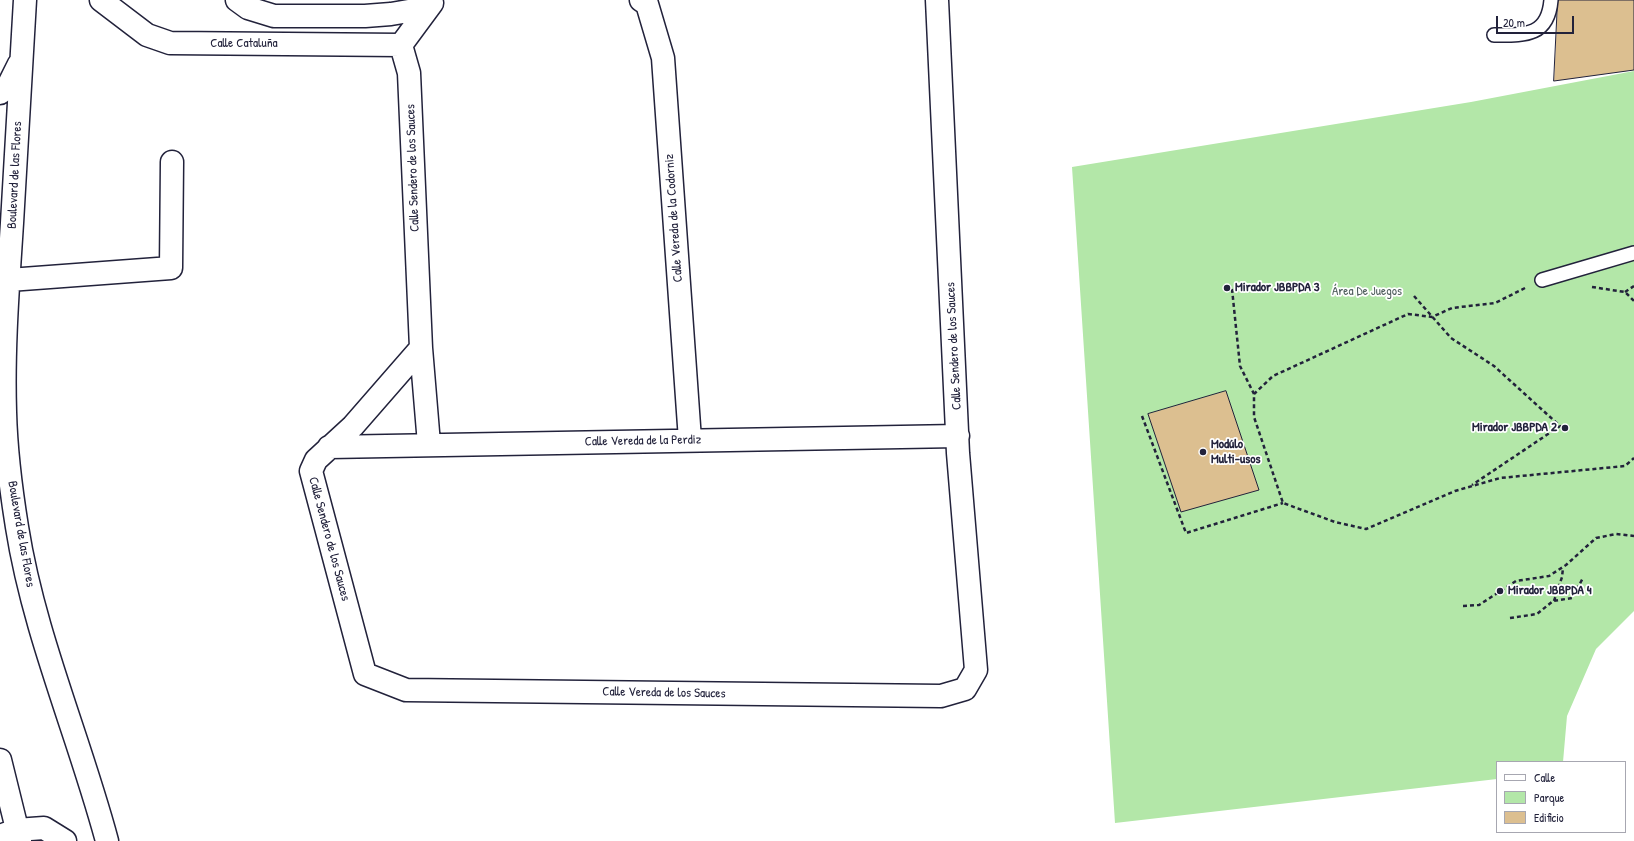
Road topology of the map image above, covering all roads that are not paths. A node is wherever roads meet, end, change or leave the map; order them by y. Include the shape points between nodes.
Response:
1 (25, 0) edge
2 (100, 0) edge
3 (238, 0) edge
4 (641, 0) edge
5 (937, 0) edge
6 (1551, 0) edge
7 (430, 4) edge
8 (1494, 35) dead end
9 (401, 45) junction
10 (21, 60) junction
11 (0, 92) edge
12 (172, 162) dead end
13 (1634, 253) edge
14 (8, 280) junction
15 (1542, 280) road end
16 (421, 348) junction
17 (958, 436) junction
18 (690, 440) junction
19 (429, 444) junction
20 (329, 447) junction
21 (365, 674) joint
22 (965, 689) joint
23 (0, 760) edge
24 (12, 836) edge
25 (65, 841) edge
26 (107, 841) edge

1 - 10 street, Boulevard de las Flores
2 - 9 street, Calle Cataluña via 146,36 170,43
3 - 7 street via 248,8 274,16 391,14
4 - 18 street, Calle Vereda de la Codorniz via 647,4 663,58
5 - 17 street, Calle Sendero de los Sauces
6 - 8 lane via 1550,12 1542,27 1526,34
7 - 9 street
9 - 16 street, Calle Sendero de los Sauces via 409,73
10 - 11 street via 8,86
10 - 14 street, Boulevard de las Flores
12 - 14 street via 171,268
13 - 15 lane
14 - 26 street, Boulevard de las Flores via 5,413 17,527 30,590
16 - 19 street, Calle Sendero de los Sauces
16 - 20 street, Calle Sendero de los Sauces via 353,426
17 - 18 street, Calle Vereda de la Perdiz
17 - 22 street, Calle Sendero de los Sauces via 976,670
18 - 19 street, Calle Vereda de la Perdiz
19 - 20 street, Calle Vereda de la Perdiz
20 - 21 street, Calle Sendero de los Sauces via 316,460 312,471
21 - 22 street, Calle Vereda de los Sauces via 406,690 941,696
23 - 24 street
24 - 25 street via 44,828

